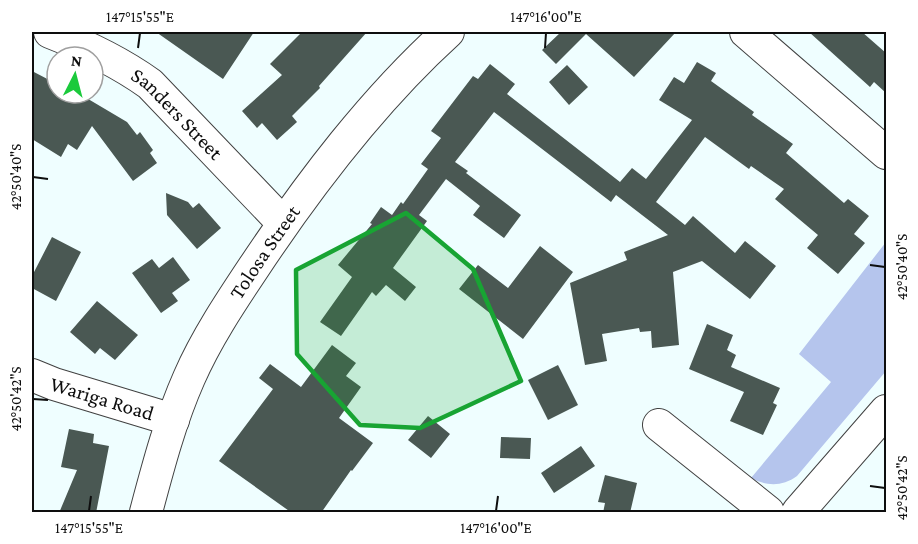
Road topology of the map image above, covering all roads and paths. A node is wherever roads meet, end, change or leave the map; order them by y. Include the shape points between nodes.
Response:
1 (50, 32) edge
2 (448, 32) edge
3 (746, 32) edge
4 (886, 153) edge
5 (283, 223) junction
6 (32, 375) edge
7 (886, 411) edge
8 (173, 420) junction
9 (659, 425) dead end
10 (146, 513) edge
11 (768, 513) edge
12 (798, 513) edge

1 - 5 street, Sanders Street via 89,47 150,84
2 - 5 street, Tolosa Street via 357,127
3 - 4 street
5 - 8 street, Tolosa Street via 210,336
6 - 8 street, Wariga Road
7 - 12 street
8 - 10 street, Tolosa Street
9 - 11 street

